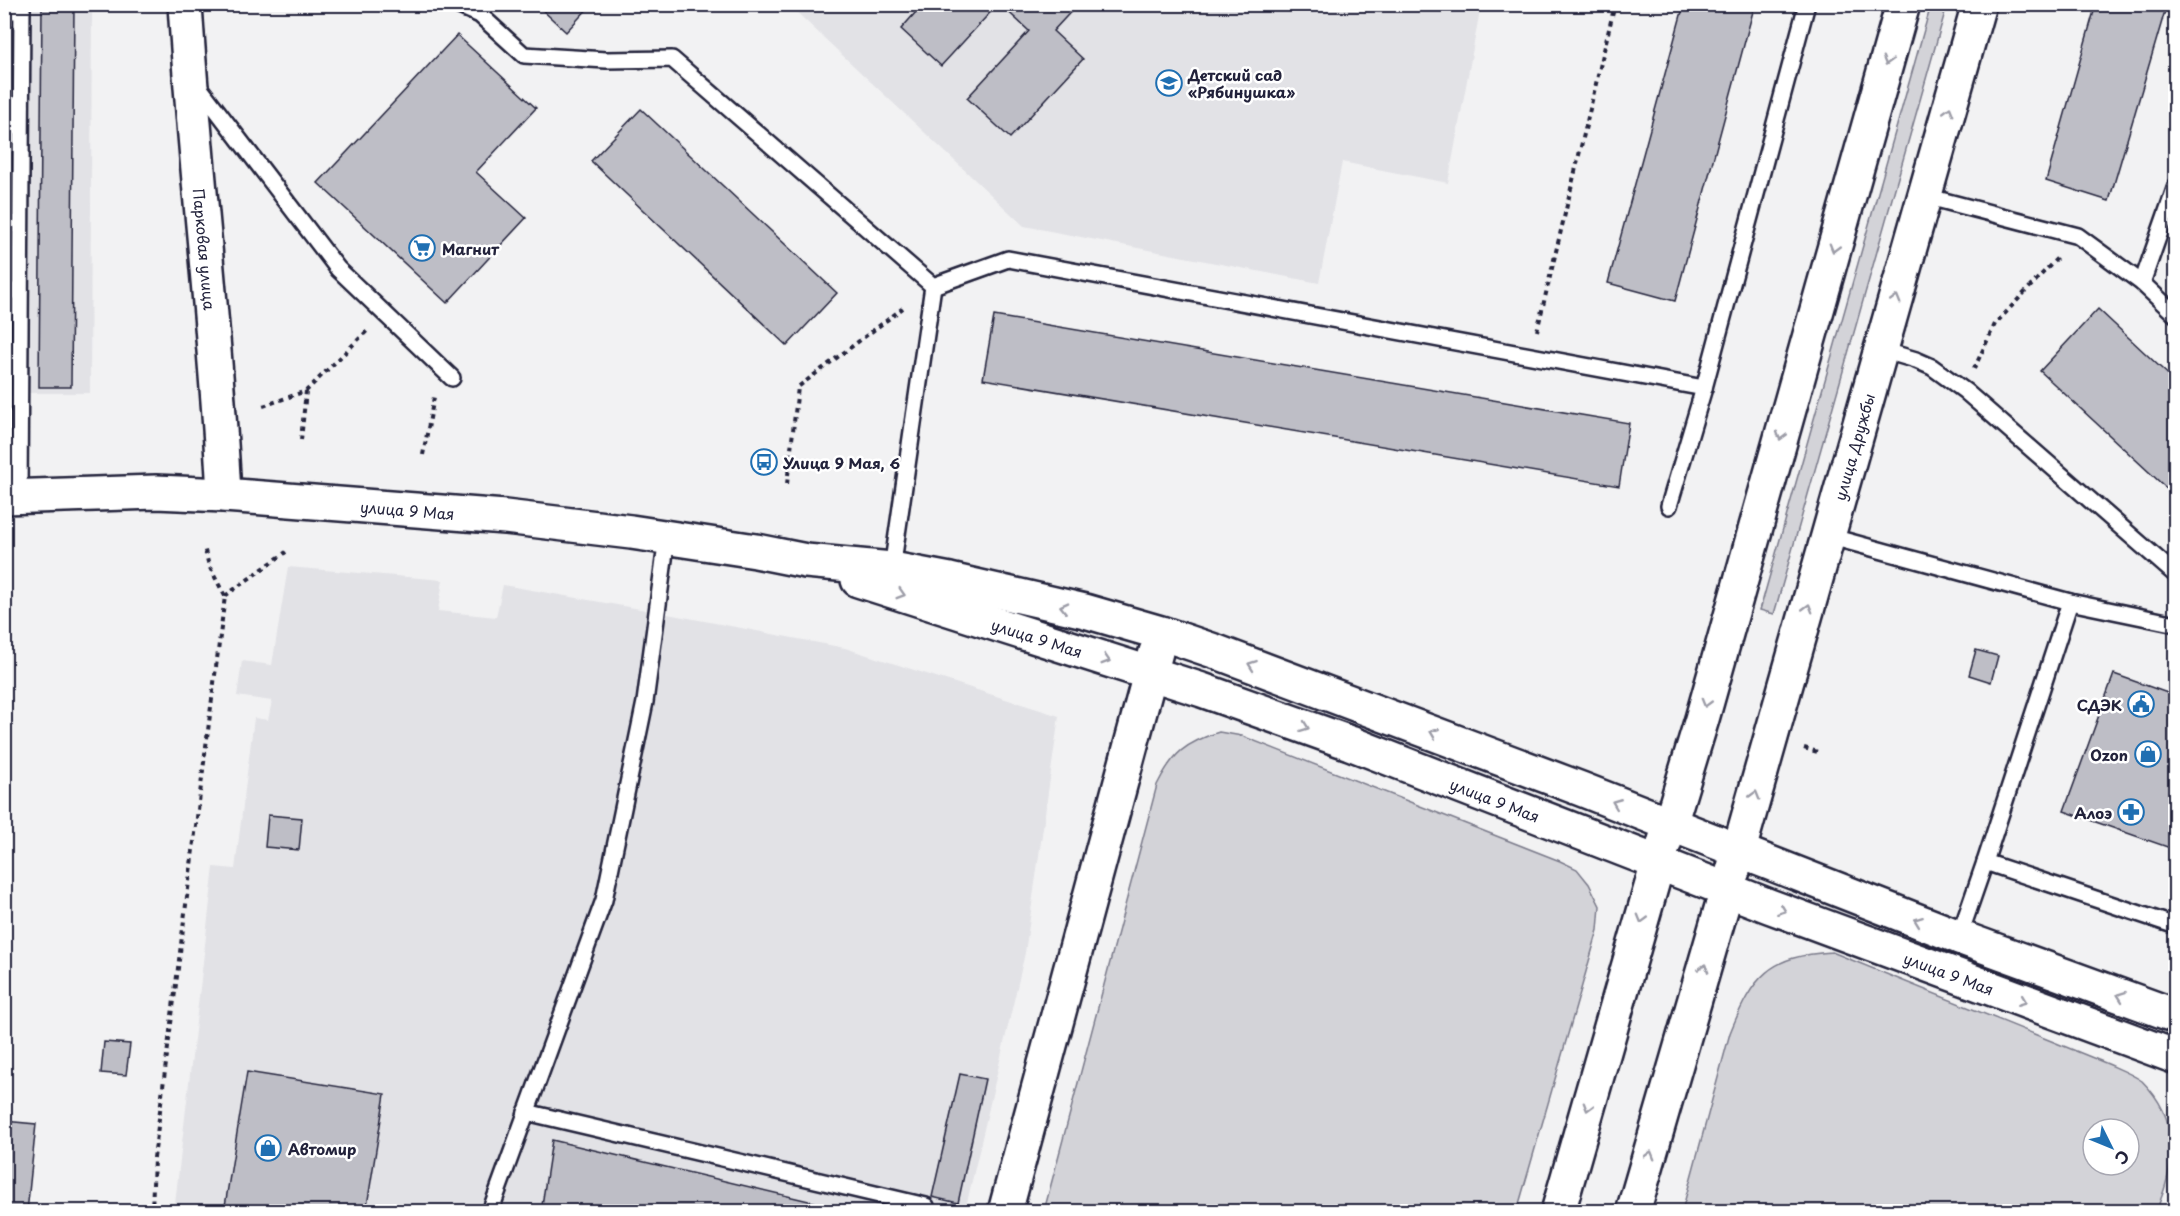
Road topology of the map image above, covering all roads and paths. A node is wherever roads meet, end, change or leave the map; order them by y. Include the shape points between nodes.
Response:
1 (185, 4) edge
2 (455, 4) edge
3 (1615, 4) edge
4 (1807, 4) edge
5 (1903, 4) edge
6 (1979, 4) edge
7 (22, 8) edge
8 (4, 11) edge
9 (189, 74) junction
10 (4, 106) edge
11 (21, 106) junction
12 (2175, 186) edge
13 (1925, 195) junction
14 (12, 227) edge
15 (2078, 236) junction
16 (2142, 283) junction
17 (933, 286) junction
18 (12, 291) edge
19 (384, 313) junction
20 (2175, 315) edge
21 (1882, 350) junction
22 (1531, 356) junction
23 (440, 366) junction
24 (452, 378) dead end
25 (1704, 388) junction
26 (306, 391) junction
27 (1965, 391) junction
28 (263, 406) dead end
29 (301, 440) dead end
30 (423, 455) dead end
31 (787, 484) dead end
32 (224, 495) junction
33 (12, 497) edge
34 (1669, 506) dead end
35 (1828, 536) junction
36 (667, 537) junction
37 (204, 547) dead end
38 (285, 552) dead end
39 (806, 561) junction
40 (892, 569) junction
41 (2175, 574) edge
42 (225, 596) junction
43 (2070, 602) junction
44 (2175, 624) edge
45 (1161, 633) junction
46 (1150, 673) junction
47 (1671, 825) junction
48 (1739, 852) junction
49 (1985, 862) junction
50 (1658, 863) junction
51 (1727, 890) junction
52 (2175, 926) edge
53 (1959, 937) junction
54 (2175, 1016) edge
55 (2175, 1057) edge
56 (526, 1112) junction
57 (152, 1212) edge
58 (490, 1212) edge
59 (924, 1212) edge
60 (1005, 1212) edge
61 (1558, 1212) edge
62 (1633, 1212) edge

1 - 9 main road, Парковая улица
2 - 17 lane via 480,15 524,55 672,59
3 - 22 path
4 - 25 lane
5 -> 47 main road
13 -> 6 main road, улица Дружбы
7 - 8 lane
7 - 11 lane
9 - 19 lane via 338,269
9 - 32 main road, Парковая улица via 220,407
10 - 11 lane
11 - 14 lane
12 - 16 lane
13 - 15 lane
21 -> 13 main road, улица Дружбы
14 - 18 lane
15 - 16 lane
15 - 27 path via 1995,324
16 - 20 lane
17 - 22 lane via 1008,259
17 - 31 path via 798,387
17 - 40 lane
18 - 33 lane
19 - 23 lane
19 - 26 path
21 - 27 lane via 1932,367
21 - 35 main road, улица Дружбы
22 - 25 lane
23 - 24 lane
23 - 30 path
25 - 34 lane
26 - 28 path
26 - 29 path
27 - 41 lane
32 - 33 main road, улица 9 Мая via 156,492
32 - 36 main road, улица 9 Мая via 505,517
35 - 43 lane
48 -> 35 main road, улица Дружбы
36 - 39 main road, улица 9 Мая
36 - 56 lane via 645,702 604,900
37 - 42 path via 208,566
38 - 42 path
39 - 40 main road, улица 9 Мая
39 -> 46 main road, улица 9 Мая
45 -> 40 main road, улица 9 Мая via 1085,611
42 - 57 path via 154,1158
43 - 44 lane
43 - 49 lane
45 - 46 main road
47 -> 45 main road, улица 9 Мая
46 -> 50 main road, улица 9 Мая via 1350,743
46 - 60 main road
47 - 48 main road, улица 9 Мая
47 - 50 main road
48 - 51 main road, улица Дружбы
53 -> 48 main road, улица 9 Мая
49 - 52 lane
49 - 53 lane
50 - 51 main road, улица 9 Мая
50 -> 61 main road
51 -> 55 main road, улица 9 Мая
62 -> 51 main road, улица Дружбы
54 -> 53 main road, улица 9 Мая
56 - 58 lane
56 - 59 lane via 926,1206

